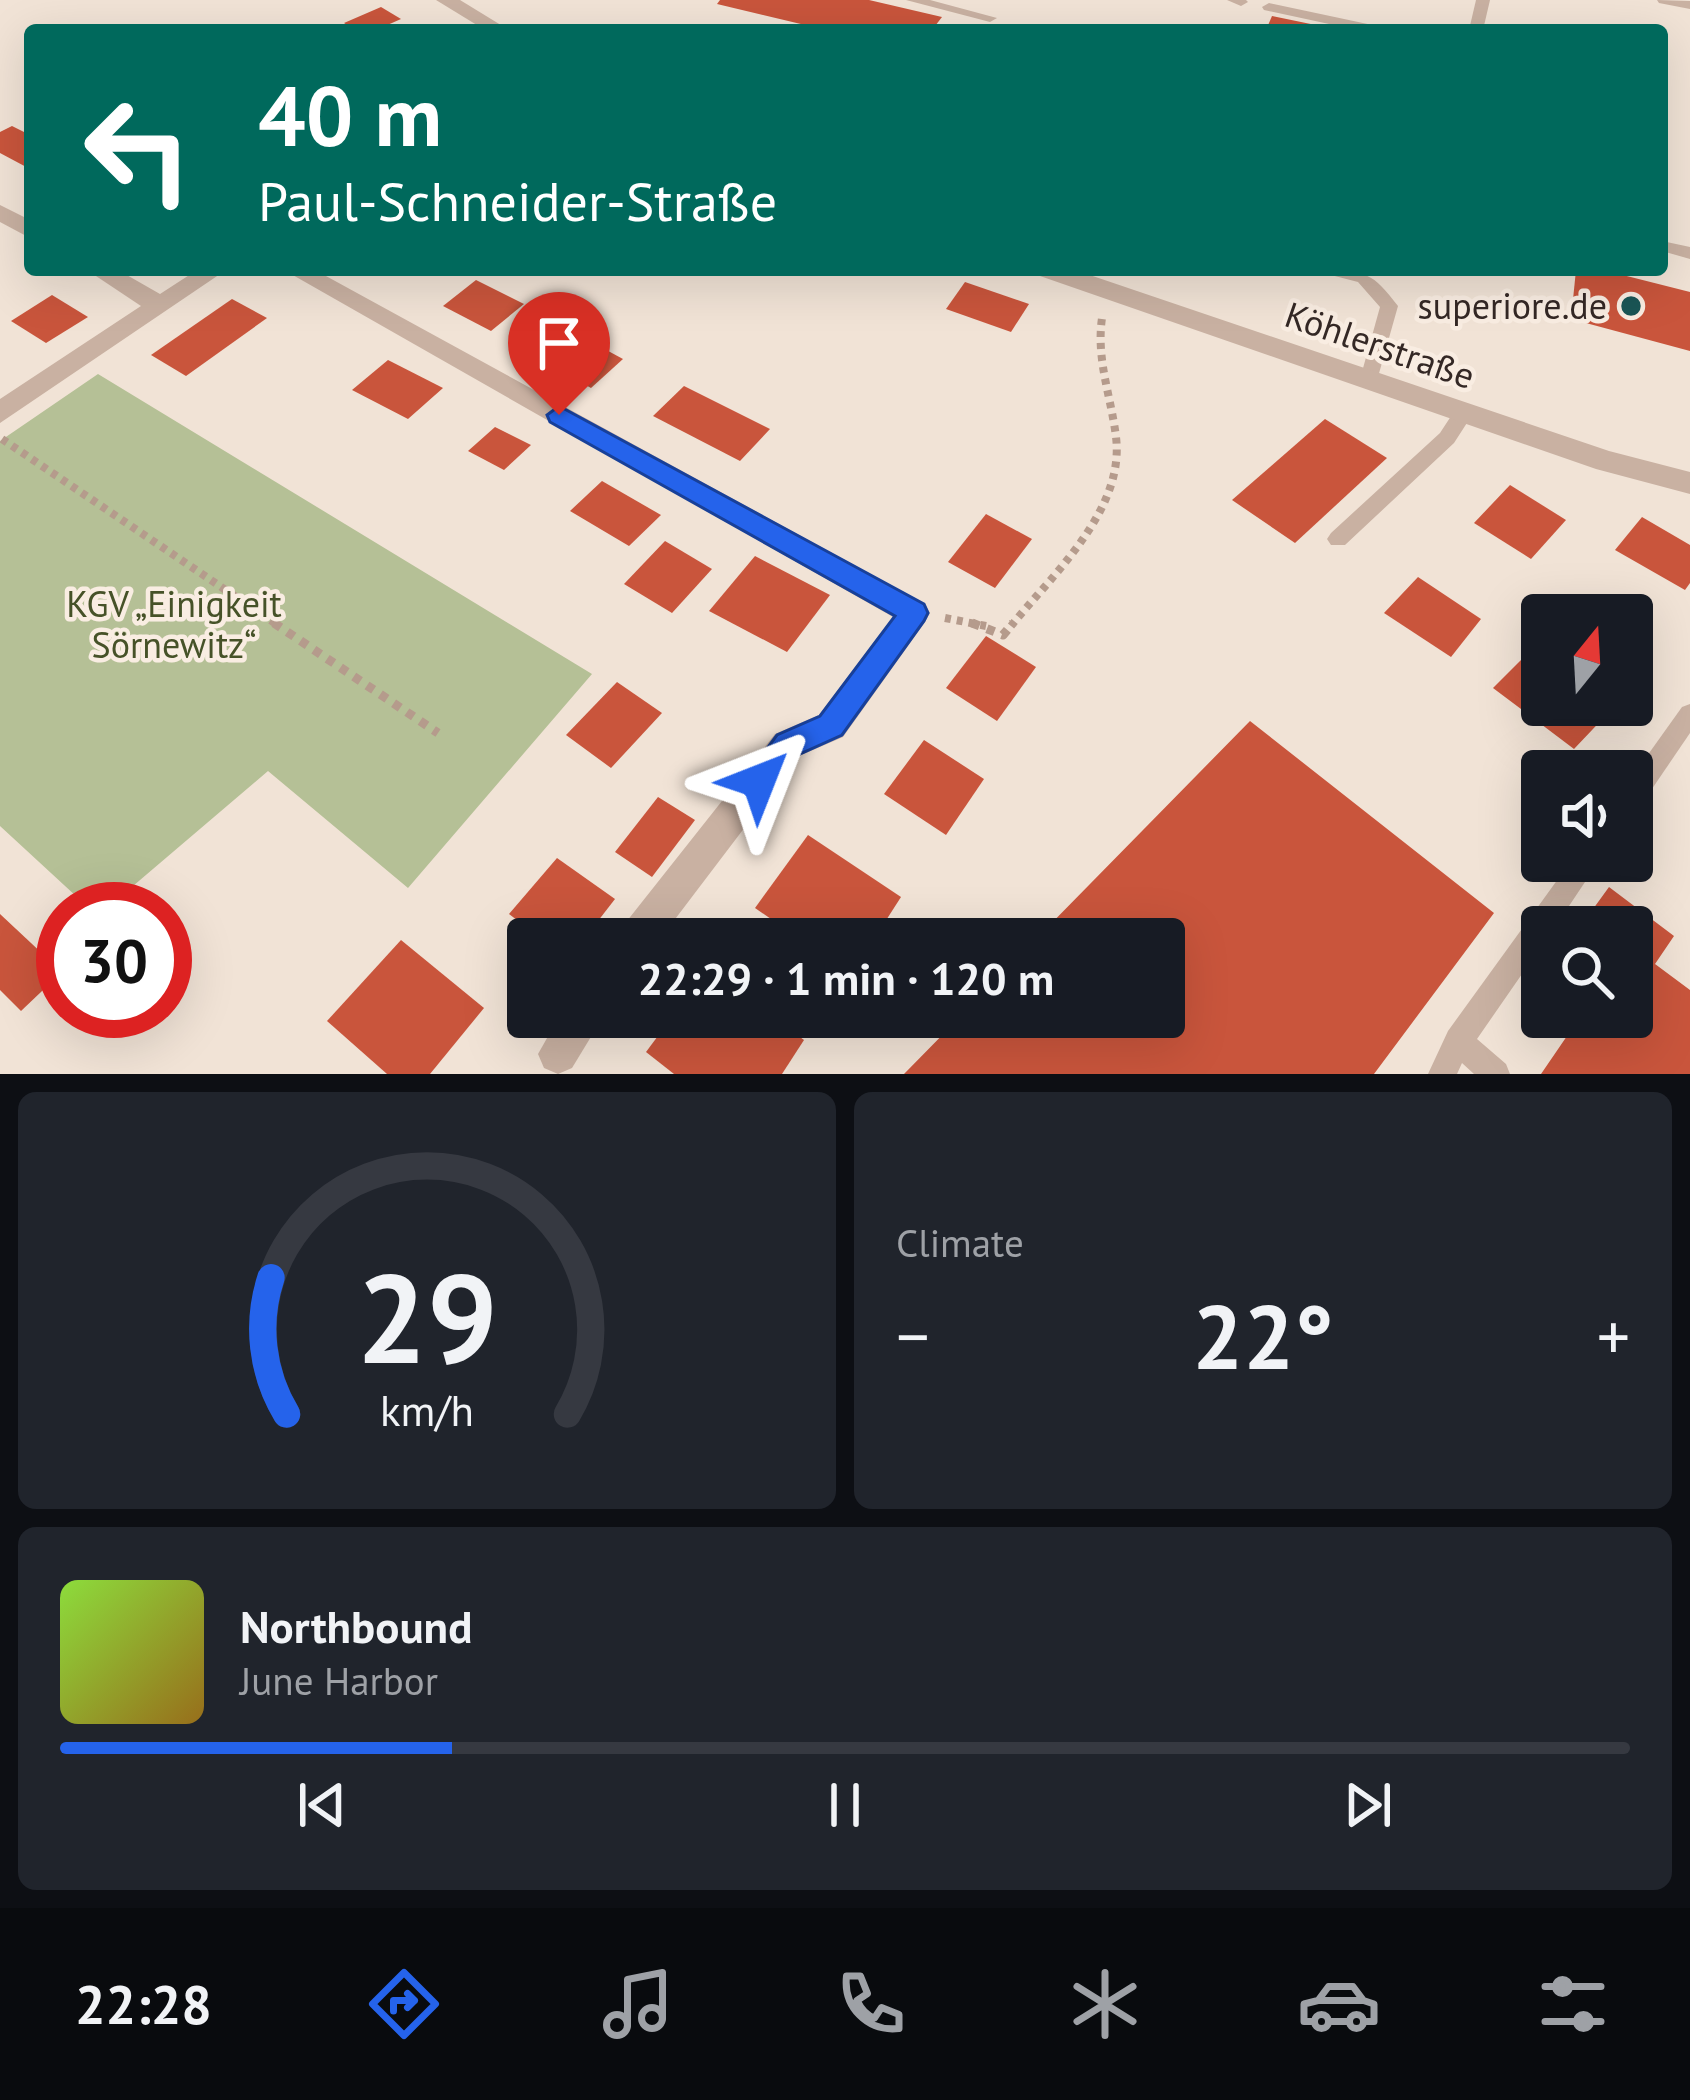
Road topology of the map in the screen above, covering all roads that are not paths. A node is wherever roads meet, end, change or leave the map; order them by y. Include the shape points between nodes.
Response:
1 (446, 0) edge
2 (914, 0) edge
3 (1004, 0) edge
4 (1664, 0) edge
5 (1687, 3) edge
6 (1269, 7) dead end
7 (488, 24) edge
8 (986, 24) edge
9 (1349, 24) edge
10 (109, 276) edge
11 (205, 276) edge
12 (307, 276) edge
13 (1066, 276) edge
14 (1356, 276) edge
15 (160, 306) junction
16 (1369, 380) junction
17 (0, 412) edge
18 (1464, 412) junction
19 (1690, 484) edge
20 (1338, 539) dead end
21 (1690, 714) edge
22 (1653, 767) edge
23 (1571, 882) edge
24 (652, 918) edge
25 (569, 1038) edge
26 (1458, 1041) junction
27 (558, 1054) dead end
28 (1442, 1074) edge
29 (1496, 1074) edge

1 - 7 street
2 - 8 lane
3 - 8 lane
4 - 5 lane
6 - 9 lane
10 - 15 street
11 - 15 street
12 - 24 street via 914,613 831,726 788,745
13 - 16 street, Köhlerstraße
14 - 16 lane via 1389,306
15 - 17 street
16 - 18 street, Köhlerstraße
18 - 19 street, Köhlerstraße
18 - 20 lane via 1447,438
21 - 22 lane
23 - 26 lane
25 - 27 street
26 - 28 lane
26 - 29 lane

